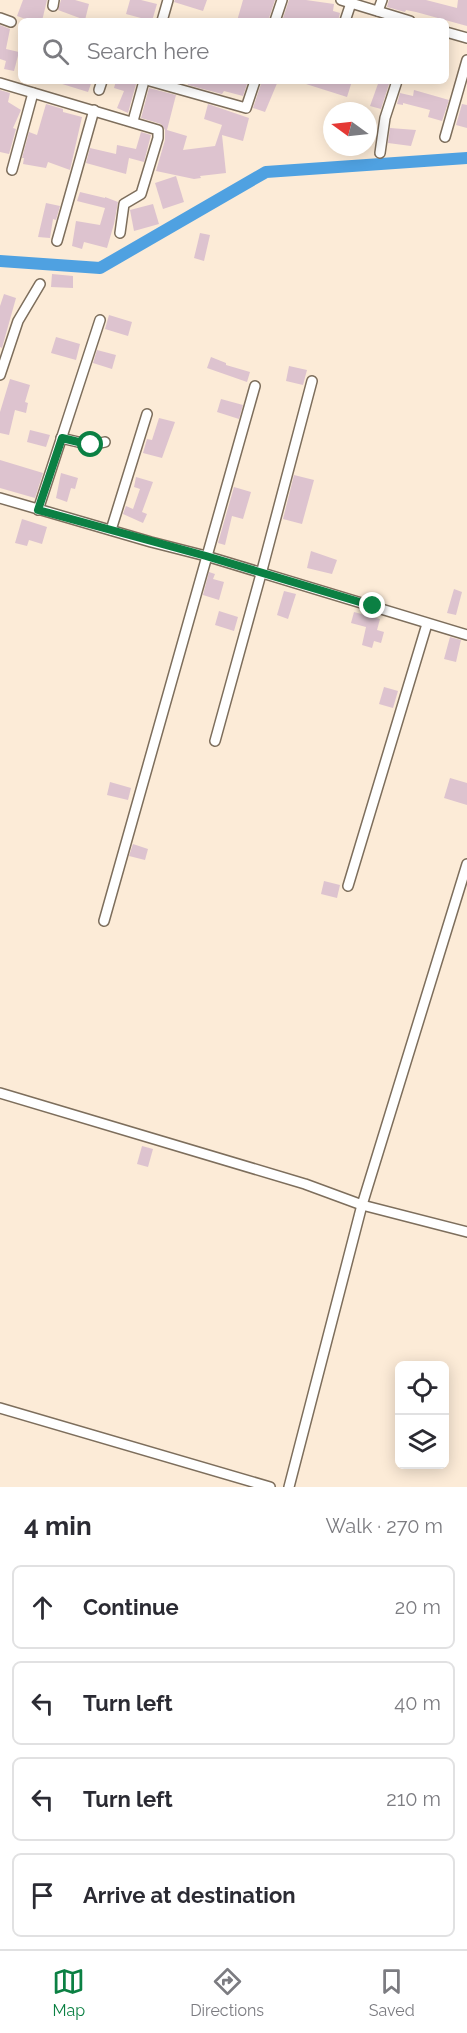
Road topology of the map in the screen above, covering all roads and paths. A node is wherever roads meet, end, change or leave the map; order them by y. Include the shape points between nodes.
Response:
1 (168, 0) edge
2 (282, 0) edge
3 (341, 0) edge
4 (382, 0) edge
5 (351, 3) junction
6 (378, 11) junction
7 (0, 18) edge
8 (163, 18) edge
9 (276, 18) edge
10 (346, 18) edge
11 (400, 18) edge
12 (11, 22) dead end
13 (449, 33) edge
14 (467, 38) edge
15 (467, 60) edge
16 (0, 83) edge
17 (143, 84) edge
18 (161, 84) edge
19 (254, 84) edge
20 (396, 84) edge
21 (33, 93) junction
22 (94, 110) junction
23 (133, 121) junction
24 (445, 137) dead end
25 (380, 153) dead end
26 (12, 170) dead end
27 (120, 233) dead end
28 (57, 241) dead end
29 (40, 284) dead end
30 (100, 320) dead end
31 (0, 375) edge
32 (312, 381) dead end
33 (255, 386) dead end
34 (147, 414) dead end
35 (62, 438) junction
36 (105, 442) dead end
37 (0, 498) edge
38 (38, 510) junction
39 (111, 530) junction
40 (206, 556) junction
41 (261, 574) junction
42 (428, 624) junction
43 (467, 635) edge
44 (215, 741) dead end
45 (467, 864) edge
46 (348, 886) dead end
47 (104, 921) dead end
48 (0, 1093) edge
49 (362, 1204) junction
50 (467, 1232) edge
51 (0, 1408) edge
52 (270, 1487) edge
53 (289, 1487) edge

1 - 8 street
2 - 9 street
3 - 5 street
4 - 6 street
5 - 6 street
5 - 10 street
6 - 11 street
7 - 12 street
13 - 14 street
15 - 24 street
16 - 21 street
17 - 23 street
18 - 19 street via 246,108
20 - 25 street via 385,118
21 - 22 street
21 - 26 street
22 - 23 street
22 - 28 street
23 - 27 street via 155,128 158,133 141,194 124,204
29 - 31 street via 18,321
30 - 35 street
32 - 41 street
33 - 40 street
34 - 39 street
35 - 36 street via 91,445
35 - 38 street
37 - 38 street
38 - 39 street
39 - 40 street
40 - 41 street
40 - 47 street
41 - 42 street
41 - 44 street
42 - 43 street
42 - 46 street
45 - 49 street
48 - 49 street
49 - 50 street
49 - 53 street
51 - 52 street

